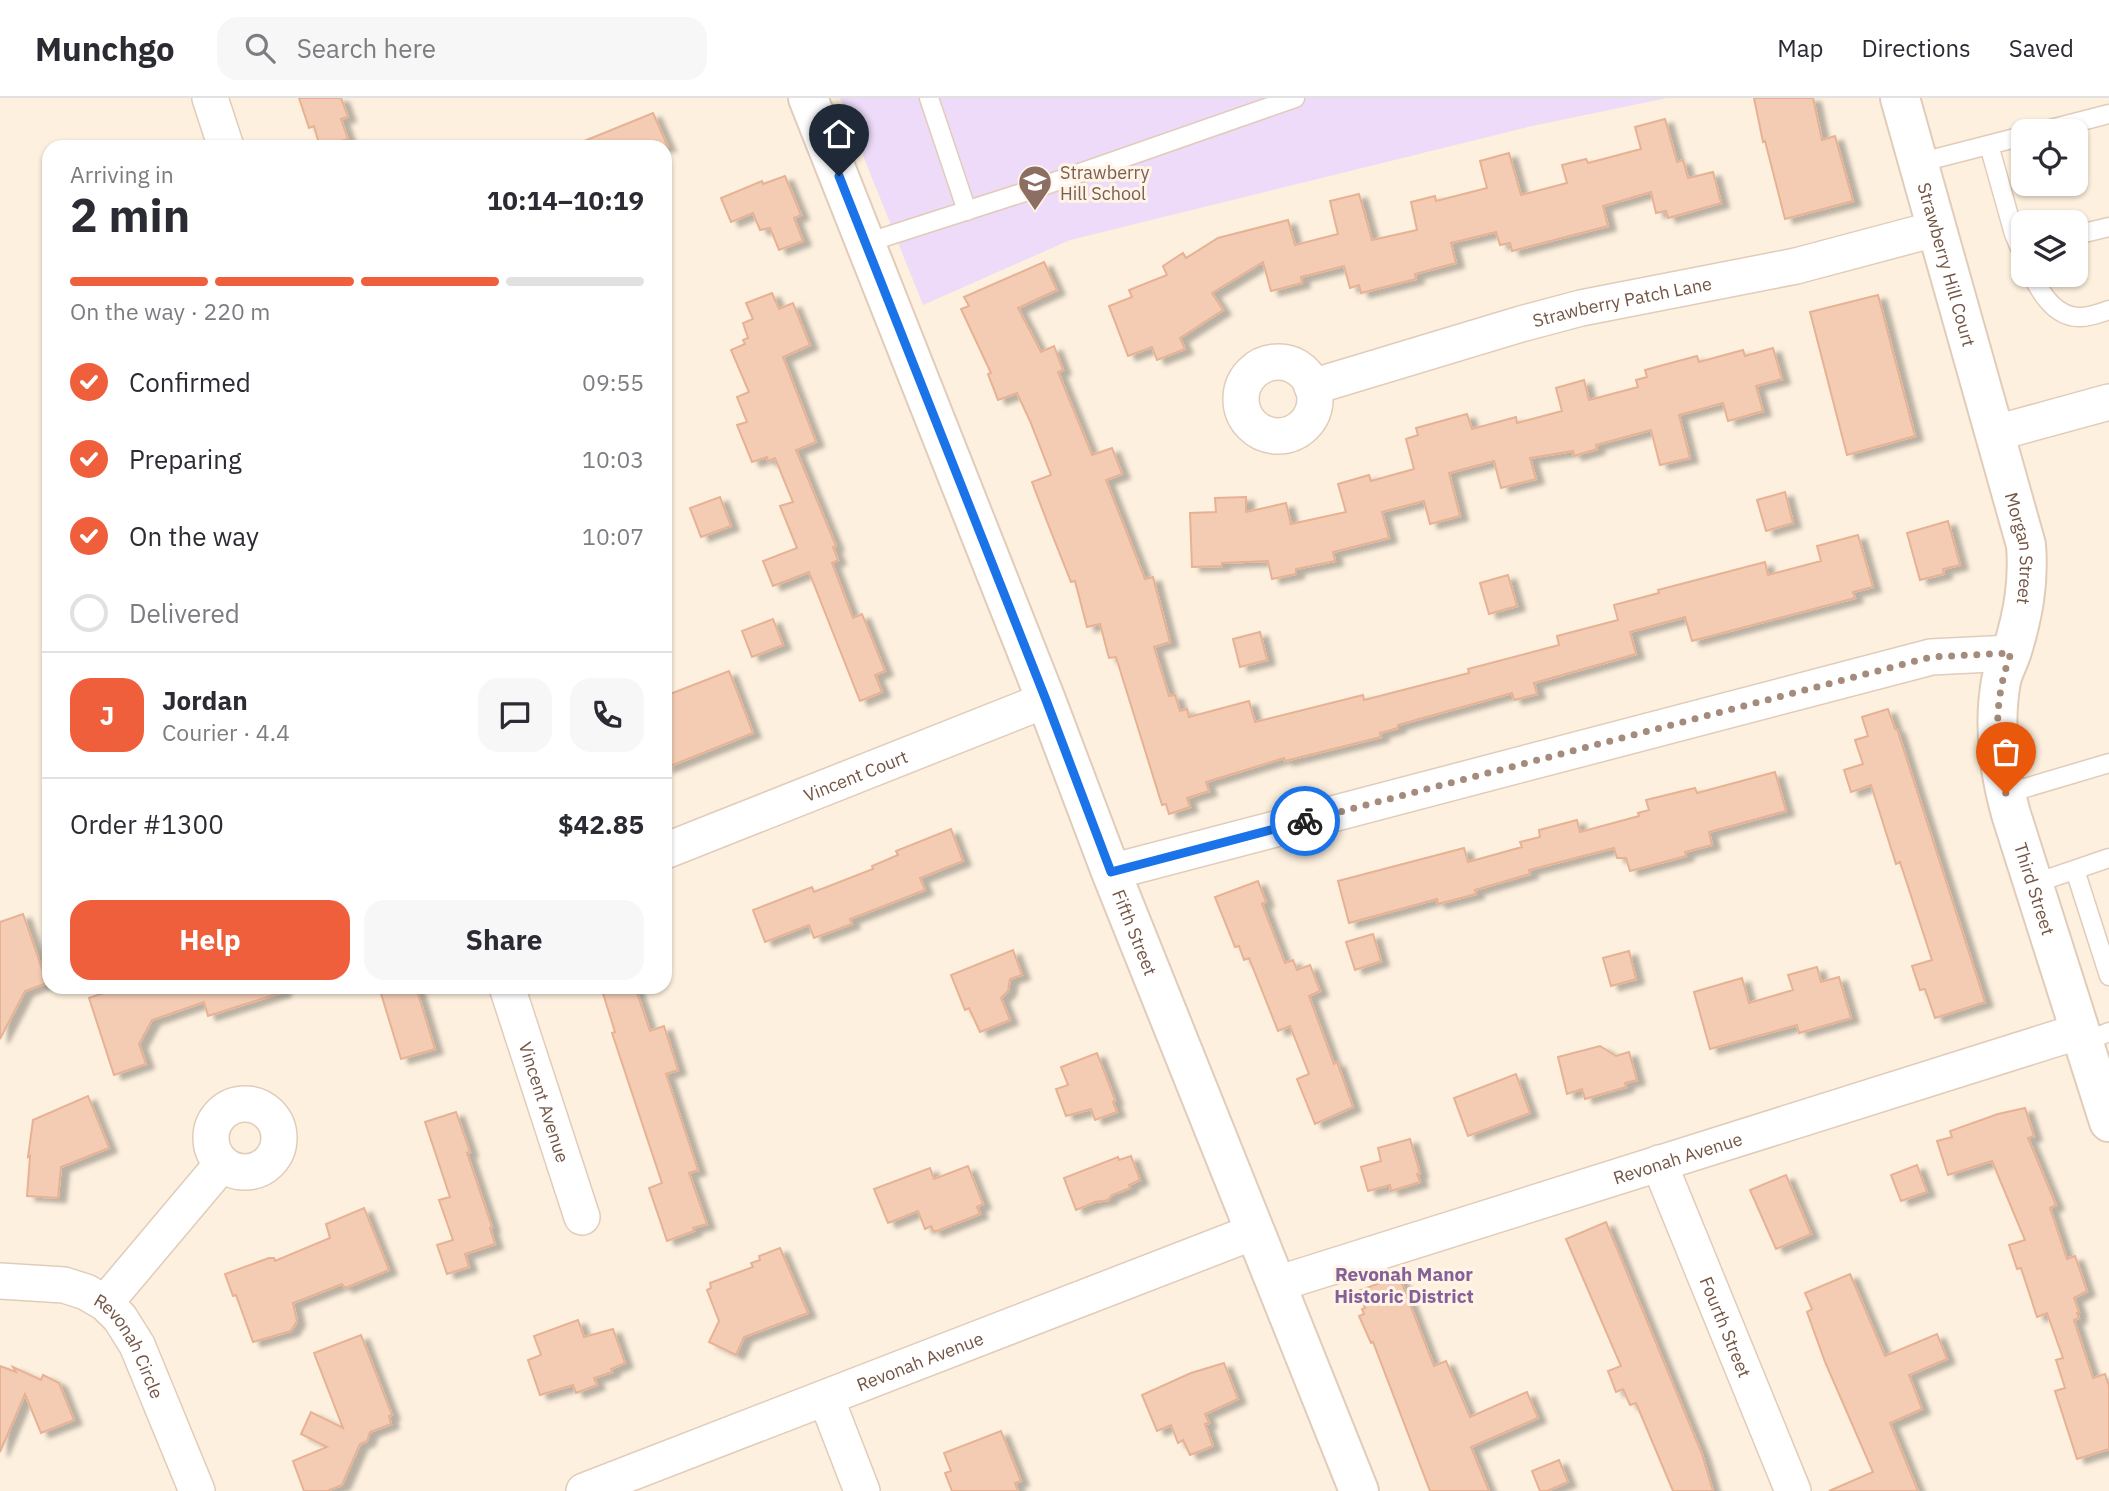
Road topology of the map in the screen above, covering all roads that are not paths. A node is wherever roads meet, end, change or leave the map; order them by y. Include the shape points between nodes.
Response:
1 (210, 98) edge
2 (808, 98) edge
3 (929, 98) edge
4 (1295, 98) edge
5 (1900, 98) edge
6 (2109, 114) edge
7 (2088, 119) edge
8 (2011, 139) edge
9 (224, 140) edge
10 (1989, 145) junction
11 (1918, 163) junction
12 (967, 211) junction
13 (2011, 215) edge
14 (2109, 227) edge
15 (1935, 229) junction
16 (2088, 232) edge
17 (866, 243) junction
18 (2038, 287) edge
19 (2109, 310) edge
20 (1312, 387) dead end
21 (2109, 402) edge
22 (1996, 433) junction
23 (2011, 653) junction
24 (1046, 700) junction
25 (2109, 763) edge
26 (2006, 794) junction
27 (672, 848) edge
28 (2109, 858) edge
29 (2075, 870) junction
30 (1111, 872) junction
31 (2033, 884) junction
32 (2109, 976) edge
33 (509, 994) edge
34 (2091, 1035) edge
35 (2109, 1122) edge
36 (1659, 1163) junction
37 (222, 1164) dead end
38 (582, 1217) dead end
39 (1256, 1231) junction
40 (0, 1281) edge
41 (1277, 1284) junction
42 (105, 1303) junction
43 (826, 1398) junction
44 (197, 1491) edge
45 (584, 1491) edge
46 (862, 1491) edge
47 (1359, 1491) edge
48 (1793, 1491) edge

1 - 9 street
2 - 17 street, Fifth Street
3 - 12 lane
4 - 12 lane
5 - 11 street, Strawberry Hill Court
6 - 7 lane
8 - 10 lane
10 - 11 lane
10 - 13 lane
11 - 15 street, Strawberry Hill Court
12 - 17 lane
14 - 16 lane
15 - 20 street, Strawberry Patch Lane via 1796,266 1581,308
15 - 22 street, Strawberry Hill Court
17 - 24 street, Fifth Street
18 - 19 lane via 2065,314 2081,317
21 - 22 street
22 - 23 street, Morgan Street via 2026,545 2026,594
23 - 26 street, Third Street via 1997,714
23 - 30 street via 1931,657
24 - 27 street, Vincent Court
24 - 30 street, Fifth Street
25 - 26 lane
26 - 31 street, Third Street
28 - 29 lane
29 - 31 lane
29 - 32 lane
30 - 39 street, Fifth Street
31 - 34 street, Third Street
33 - 38 street, Vincent Avenue
34 - 35 street, Third Street
34 - 36 street, Revonah Avenue
36 - 41 street, Revonah Avenue
36 - 48 street, Fourth Street
37 - 42 street
39 - 41 street, Fifth Street
39 - 43 street, Revonah Avenue
40 - 42 street, Revonah Circle via 64,1285
41 - 47 street, Fifth Street
42 - 44 street, Revonah Circle via 137,1345
43 - 45 street, Revonah Avenue
43 - 46 street

